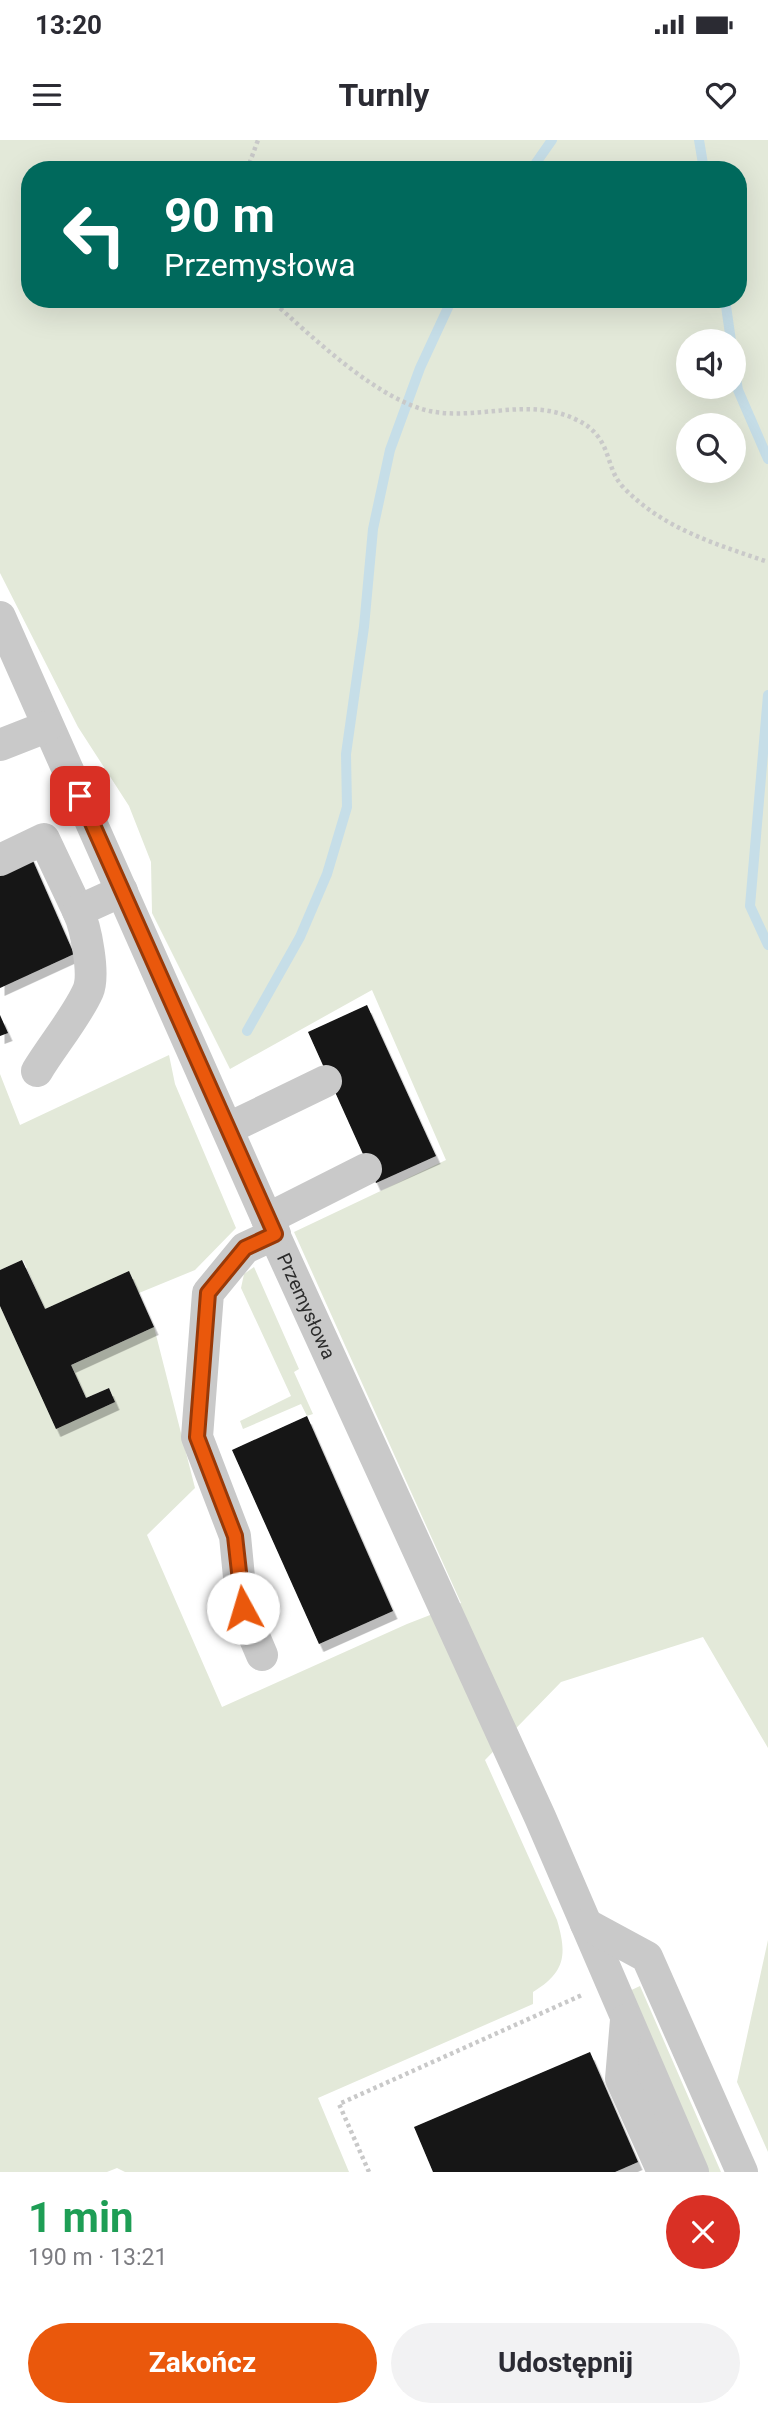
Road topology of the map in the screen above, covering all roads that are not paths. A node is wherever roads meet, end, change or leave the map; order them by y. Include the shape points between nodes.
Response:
1 (0, 617) edge
2 (46, 727) junction
3 (0, 745) edge
4 (0, 860) edge
5 (122, 891) junction
6 (78, 911) junction
7 (37, 1071) dead end
8 (326, 1082) dead end
9 (229, 1128) junction
10 (366, 1169) dead end
11 (271, 1226) junction
12 (262, 1655) dead end
13 (586, 1924) junction
14 (626, 2015) junction
15 (663, 2172) edge
16 (694, 2172) edge
17 (742, 2172) edge

1 - 2 lane, Przemysłowa
2 - 3 lane
2 - 5 lane, Przemysłowa
4 - 6 lane via 44,839
5 - 6 lane
5 - 9 lane, Przemysłowa
6 - 7 lane via 90,968 89,990
8 - 9 lane
9 - 11 lane, Przemysłowa
10 - 11 lane
11 - 12 lane via 245,1248 208,1293 197,1437 235,1536 243,1608
11 - 13 lane, Przemysłowa
13 - 14 lane, Przemysłowa
13 - 17 lane via 647,1957
14 - 15 lane via 621,2079
14 - 16 lane, Przemysłowa

